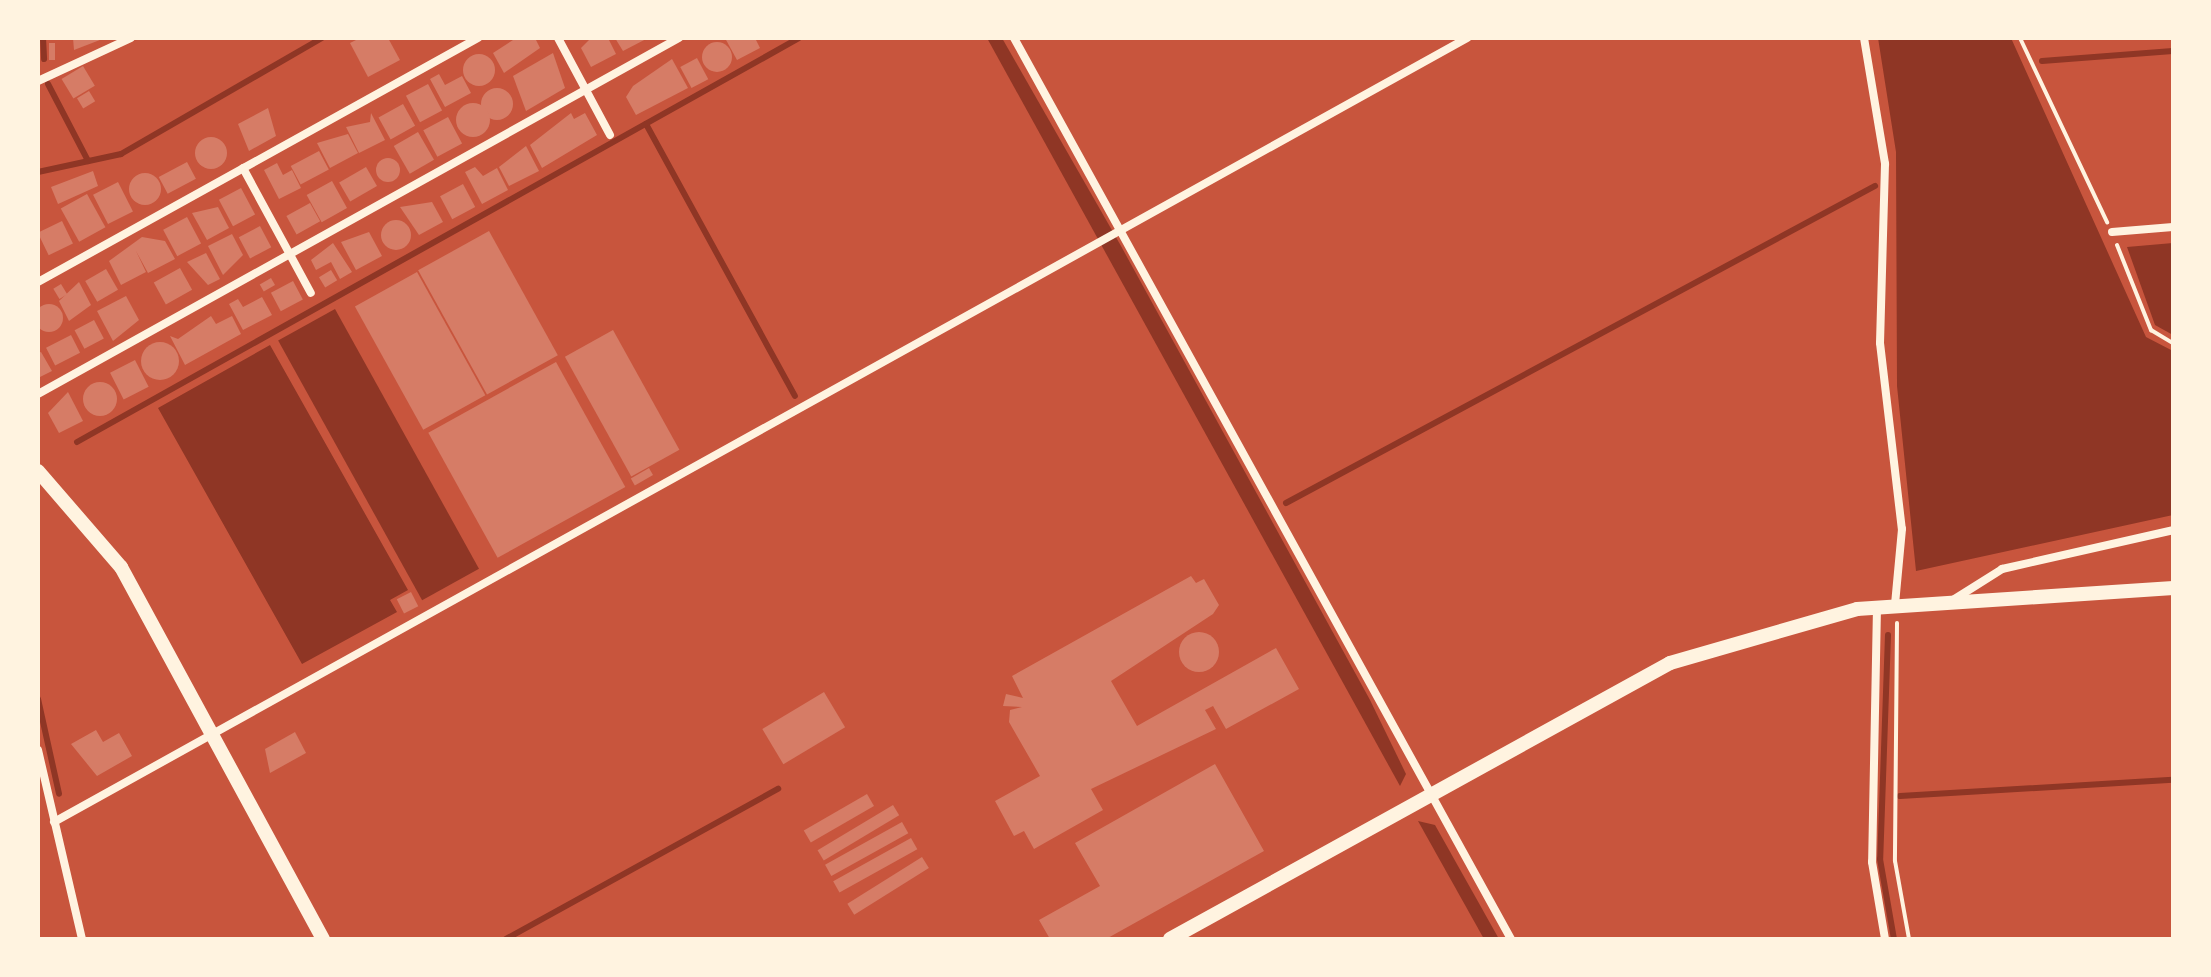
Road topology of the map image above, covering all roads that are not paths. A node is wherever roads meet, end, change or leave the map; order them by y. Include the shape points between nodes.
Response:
1 (131, 38) edge
2 (478, 38) edge
3 (558, 38) edge
4 (679, 38) edge
5 (1014, 38) edge
6 (1467, 38) edge
7 (1864, 38) edge
8 (38, 81) edge
9 (586, 90) junction
10 (610, 135) dead end
11 (243, 168) junction
12 (2173, 227) edge
13 (1121, 229) junction
14 (2112, 232) road end
15 (290, 255) junction
16 (38, 282) edge
17 (311, 293) dead end
18 (38, 394) edge
19 (38, 471) edge
20 (2173, 530) edge
21 (2173, 588) edge
22 (1952, 601) junction
23 (1895, 604) junction
24 (1877, 607) junction
25 (210, 734) junction
26 (38, 750) edge
27 (1429, 793) junction
28 (54, 822) junction
29 (82, 939) edge
30 (323, 939) edge
31 (1170, 939) edge
32 (1511, 939) edge
33 (1885, 939) edge

1 - 8 street
2 - 11 street
3 - 9 street
4 - 9 street
5 - 13 street
6 - 13 street
7 - 23 street via 1885,164 1880,343 1902,529
9 - 10 street
9 - 15 street
11 - 15 street
11 - 16 street
12 - 14 street
13 - 25 street
13 - 27 street
15 - 17 street
15 - 18 street
19 - 25 street via 121,567
20 - 22 street via 2002,569
21 - 22 street
22 - 23 street
23 - 24 street
24 - 27 street via 1813,618 1670,663
24 - 33 street via 1872,862
25 - 28 street
25 - 30 street
26 - 28 street
27 - 31 street
27 - 32 street
28 - 29 street

